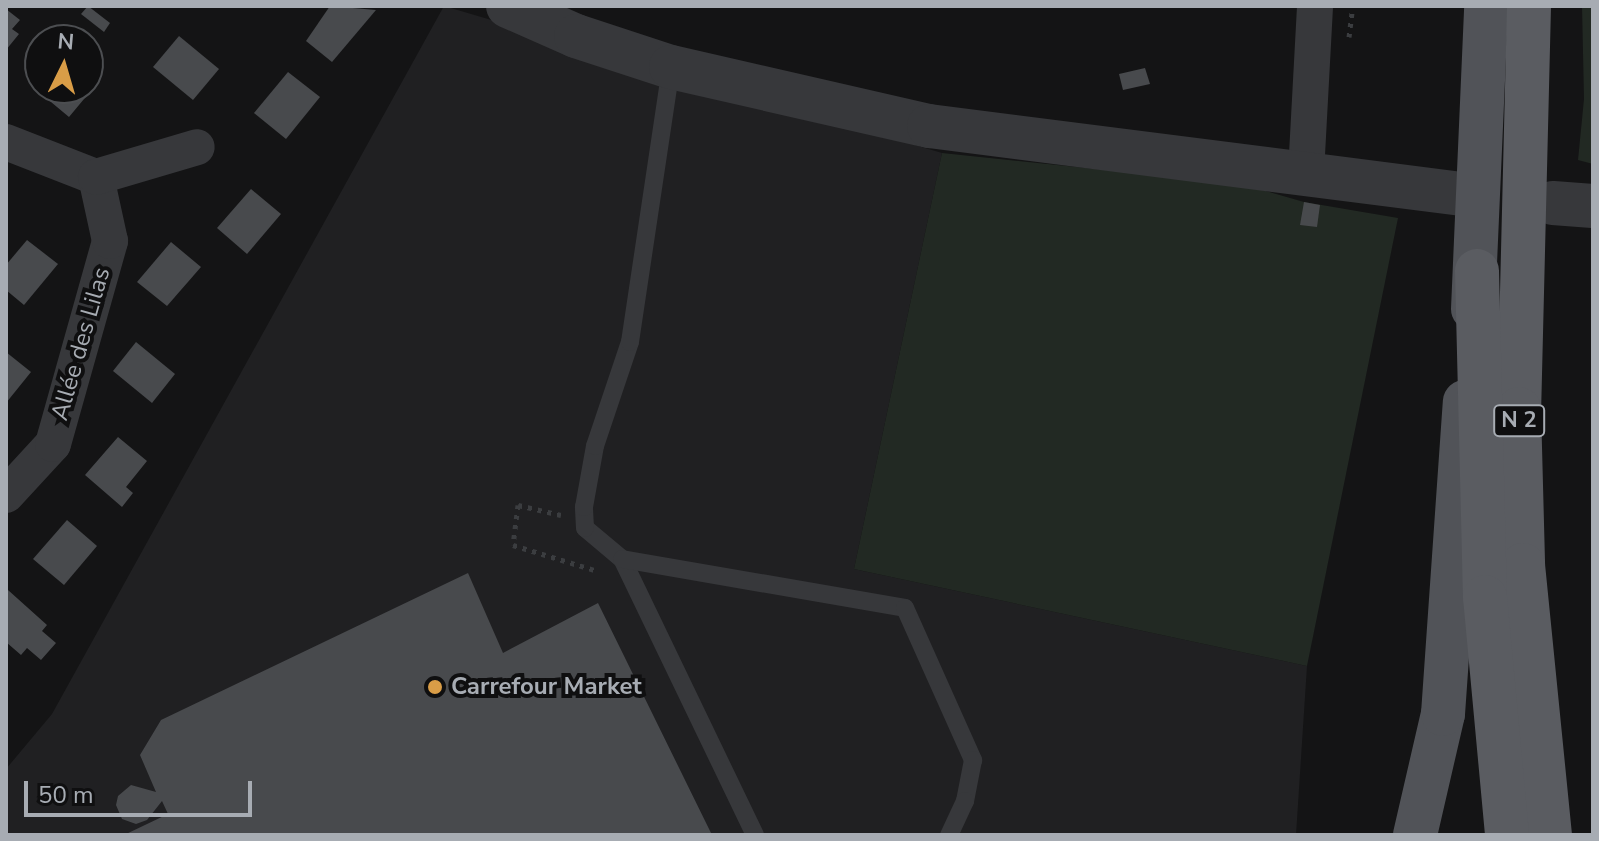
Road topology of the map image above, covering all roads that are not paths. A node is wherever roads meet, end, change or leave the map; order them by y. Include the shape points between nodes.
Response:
1 (508, 6) edge
2 (1315, 6) edge
3 (1486, 6) edge
4 (1529, 6) edge
5 (671, 67) junction
6 (6, 142) edge
7 (197, 147) dead end
8 (1306, 173) junction
9 (96, 177) junction
10 (1462, 194) dead end
11 (1477, 271) junction
12 (6, 495) edge
13 (622, 559) junction
14 (755, 835) edge
15 (949, 835) edge
16 (1415, 835) edge
17 (1507, 835) edge
18 (1550, 835) edge

1 - 5 street via 576,36
2 - 8 street
3 - 11 main road, N 2
4 - 18 highway, N 2 via 1519,409 1523,565
5 - 8 street via 929,126
5 - 13 lane via 630,342 595,446 584,507 585,528
6 - 9 street
7 - 9 street
8 - 10 street
9 - 12 street, Allée des Lilas via 110,241 57,430 53,444
11 - 16 main road via 1443,714
11 - 17 highway, N 2 via 1485,597
13 - 14 lane
13 - 15 lane via 905,608 973,760 965,801

